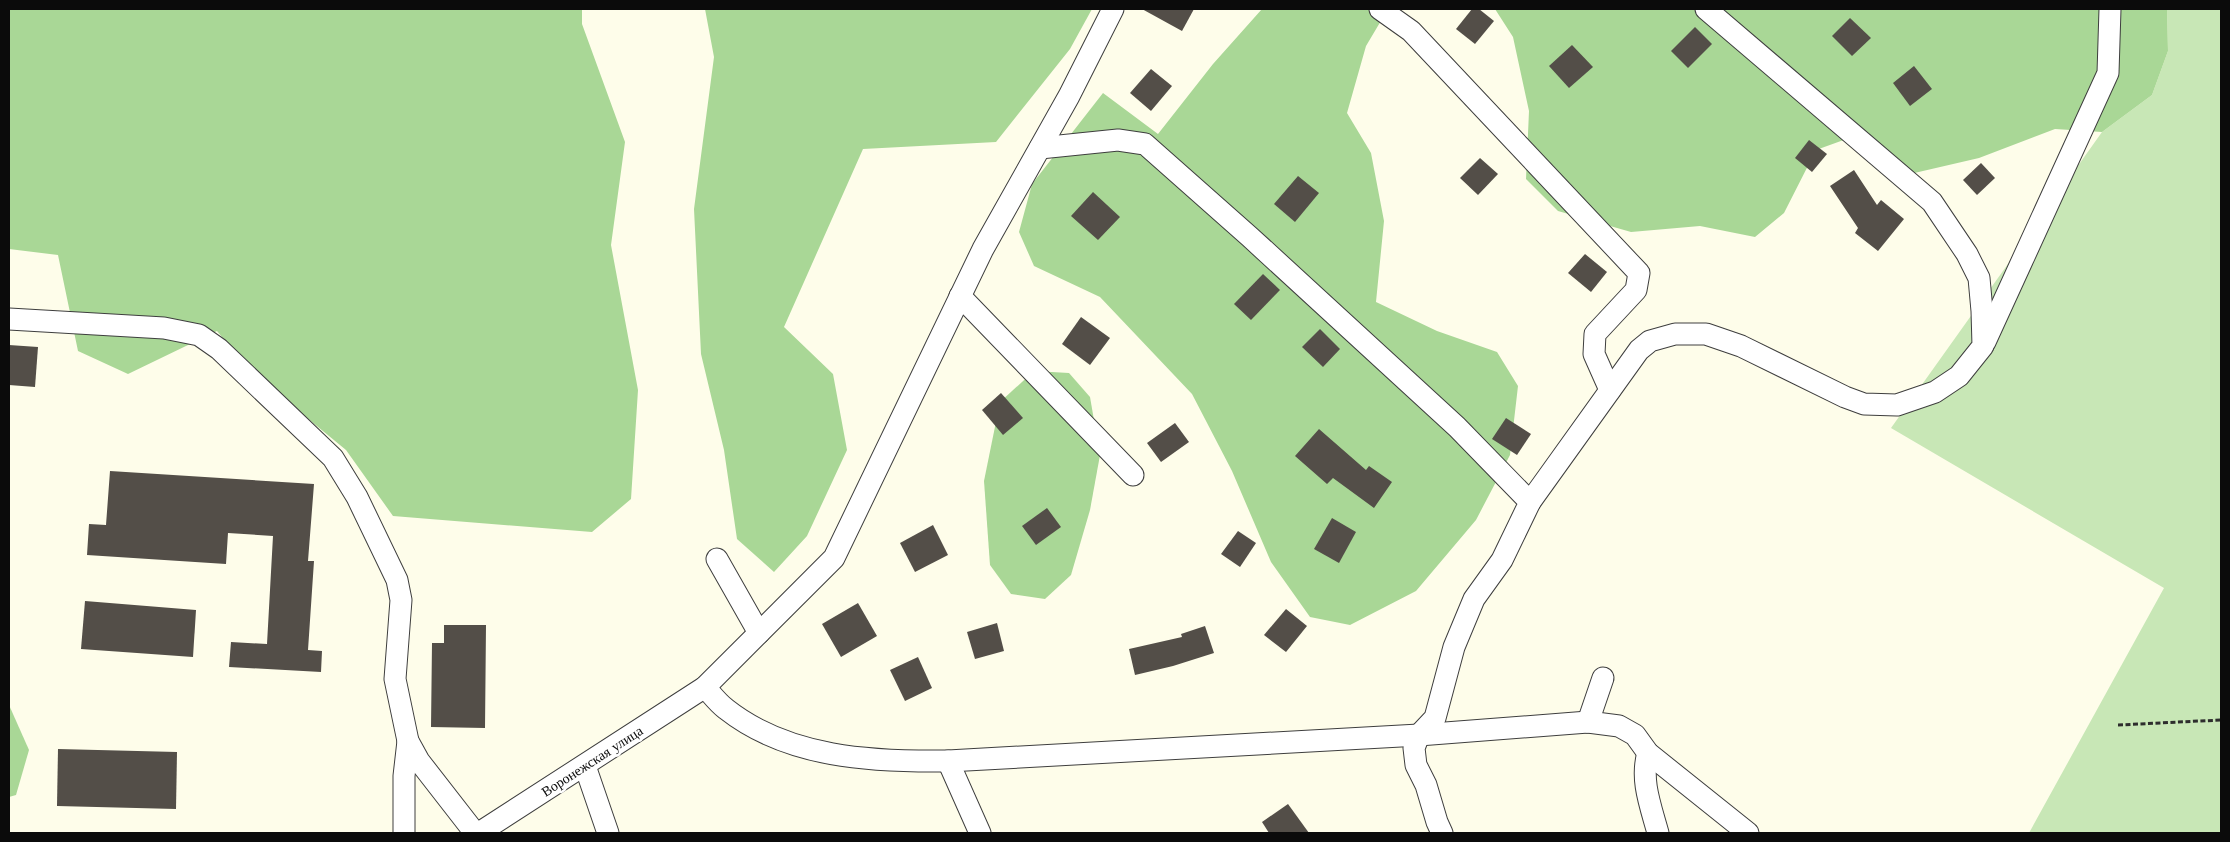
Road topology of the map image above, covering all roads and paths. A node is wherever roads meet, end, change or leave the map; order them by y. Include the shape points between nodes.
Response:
1 (1113, 9) edge
2 (1380, 9) edge
3 (1706, 9) edge
4 (2110, 9) edge
5 (1040, 148) junction
6 (960, 296) junction
7 (9, 319) edge
8 (1983, 346) junction
9 (1610, 390) junction
10 (1133, 475) dead end
11 (1530, 502) junction
12 (717, 559) dead end
13 (759, 633) junction
14 (1602, 678) dead end
15 (705, 688) junction
16 (2221, 720) edge
17 (1588, 722) junction
18 (2118, 725) dead end
19 (1419, 735) junction
20 (408, 741) junction
21 (1648, 753) junction
22 (948, 761) junction
23 (585, 766) junction
24 (404, 833) edge
25 (475, 833) edge
26 (479, 833) edge
27 (608, 833) edge
28 (980, 833) edge
29 (1442, 833) edge
30 (1658, 833) edge
31 (1748, 833) edge

1 - 5 street, Воронежская улица
2 - 9 street via 1411,31 1639,273 1636,290 1595,334 1594,354
3 - 8 street via 1932,202 1979,278
4 - 8 street via 2108,73
5 - 6 street, Воронежская улица
5 - 11 street via 1118,140 1145,144 1457,427
6 - 10 street
6 - 13 street, Воронежская улица via 834,558
7 - 20 street via 164,328 199,335 219,349 333,458 357,497 397,580 401,600 395,679
8 - 9 street via 1960,376 1935,392 1897,406 1864,404 1845,397 1741,346 1706,334 1675,334 1650,341 1638,350
9 - 11 street
11 - 19 street via 1502,560 1474,598 1454,647 1435,718
12 - 13 street
13 - 15 street, Воронежская улица
14 - 17 street
15 - 22 street via 725,709 744,722 778,738 829,754
15 - 23 street, Воронежская улица
16 - 18 path
17 - 19 street
17 - 21 street via 1620,726 1635,735
19 - 22 street
19 - 29 street via 1414,748 1416,764
20 - 24 street
20 - 25 street
21 - 30 street via 1645,763 1647,794
21 - 31 street
22 - 28 street
23 - 26 street, Воронежская улица
23 - 27 street

